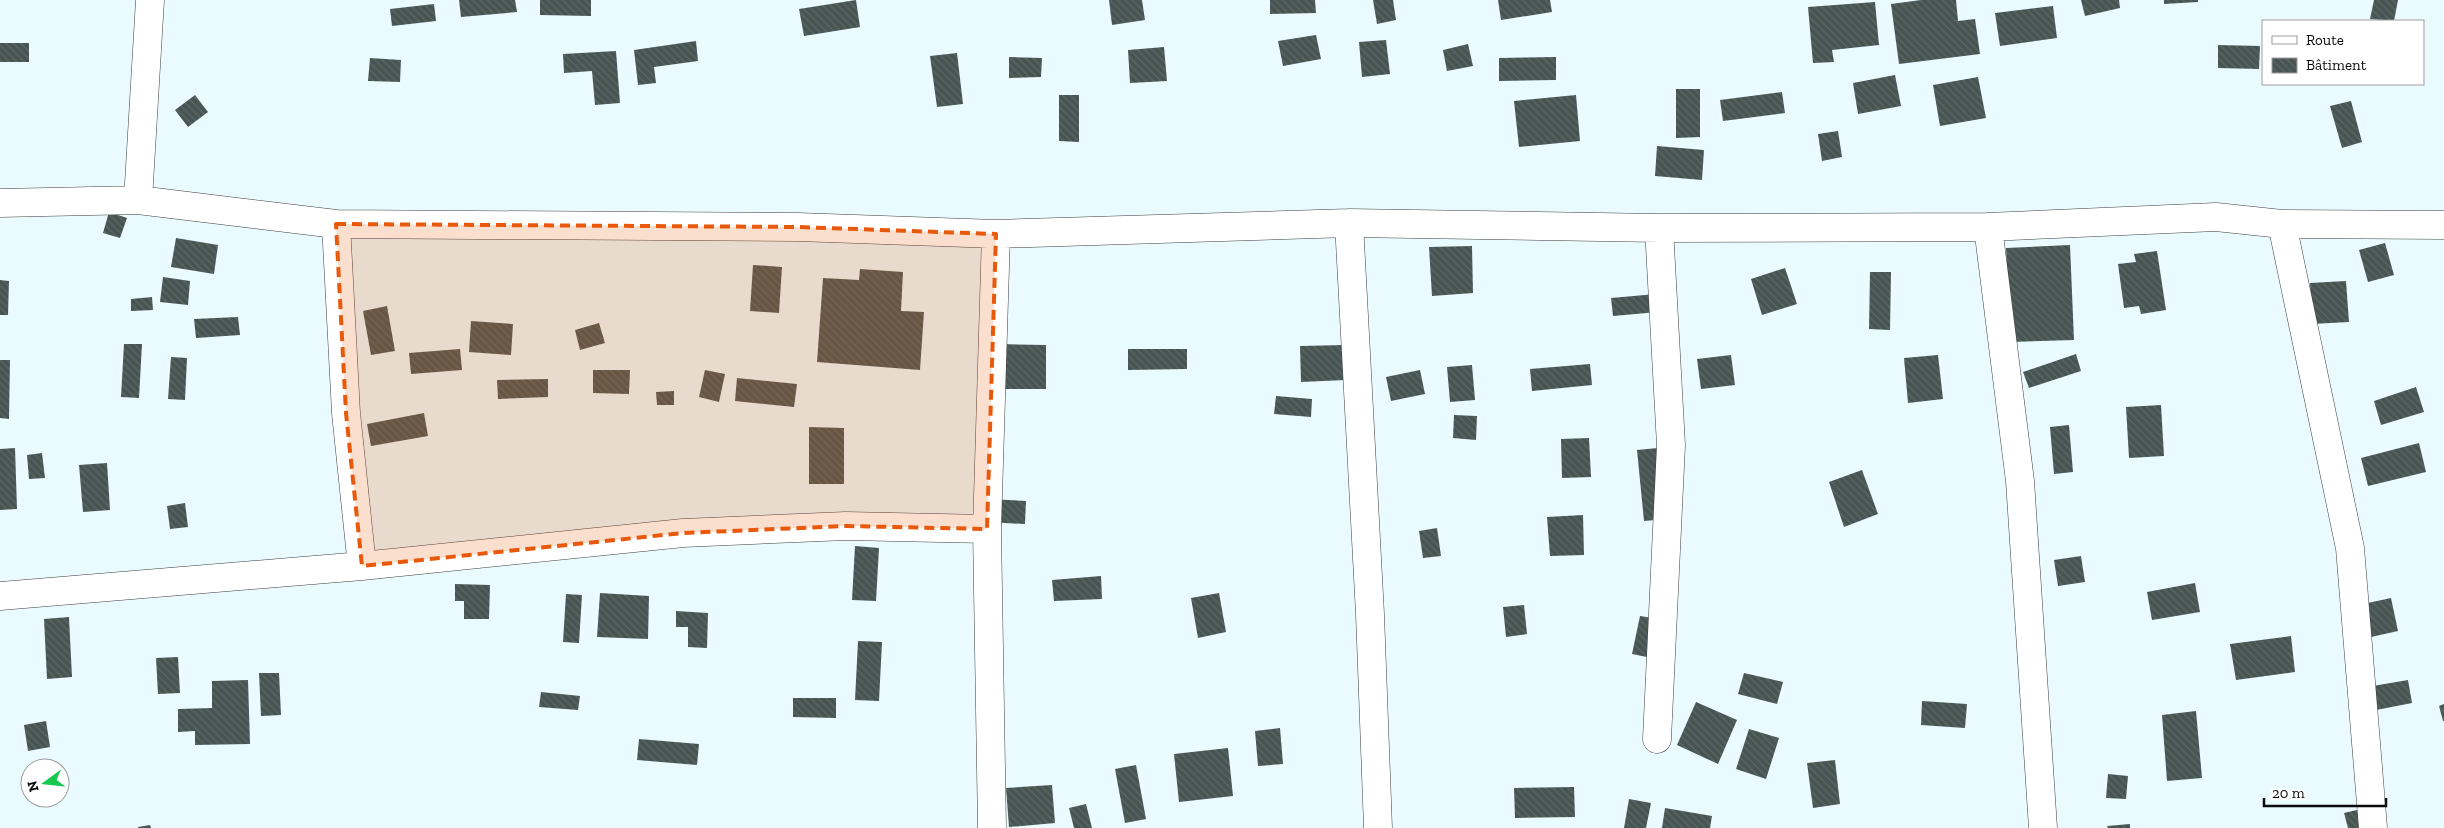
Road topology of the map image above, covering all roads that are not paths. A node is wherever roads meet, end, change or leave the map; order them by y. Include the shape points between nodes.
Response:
1 (150, 0) edge
2 (138, 200) junction
3 (0, 203) edge
4 (1349, 223) junction
5 (336, 224) junction
6 (2282, 224) junction
7 (2444, 225) edge
8 (1988, 227) junction
9 (1659, 228) junction
10 (996, 234) junction
11 (987, 529) junction
12 (362, 566) junction
13 (0, 596) edge
14 (1657, 739) dead end
15 (992, 828) edge
16 (1378, 828) edge
17 (2044, 828) edge
18 (2373, 828) edge

1 - 2 street
2 - 3 street
2 - 5 street
4 - 9 street
4 - 10 street
4 - 16 street
5 - 10 street via 798,226
5 - 12 street via 346,413
6 - 7 street
6 - 8 street via 2216,217
6 - 18 street via 2350,548
8 - 9 street
8 - 17 street via 2020,480
9 - 14 street via 1672,445
10 - 11 street
11 - 12 street via 846,526 683,533
11 - 15 street
12 - 13 street

